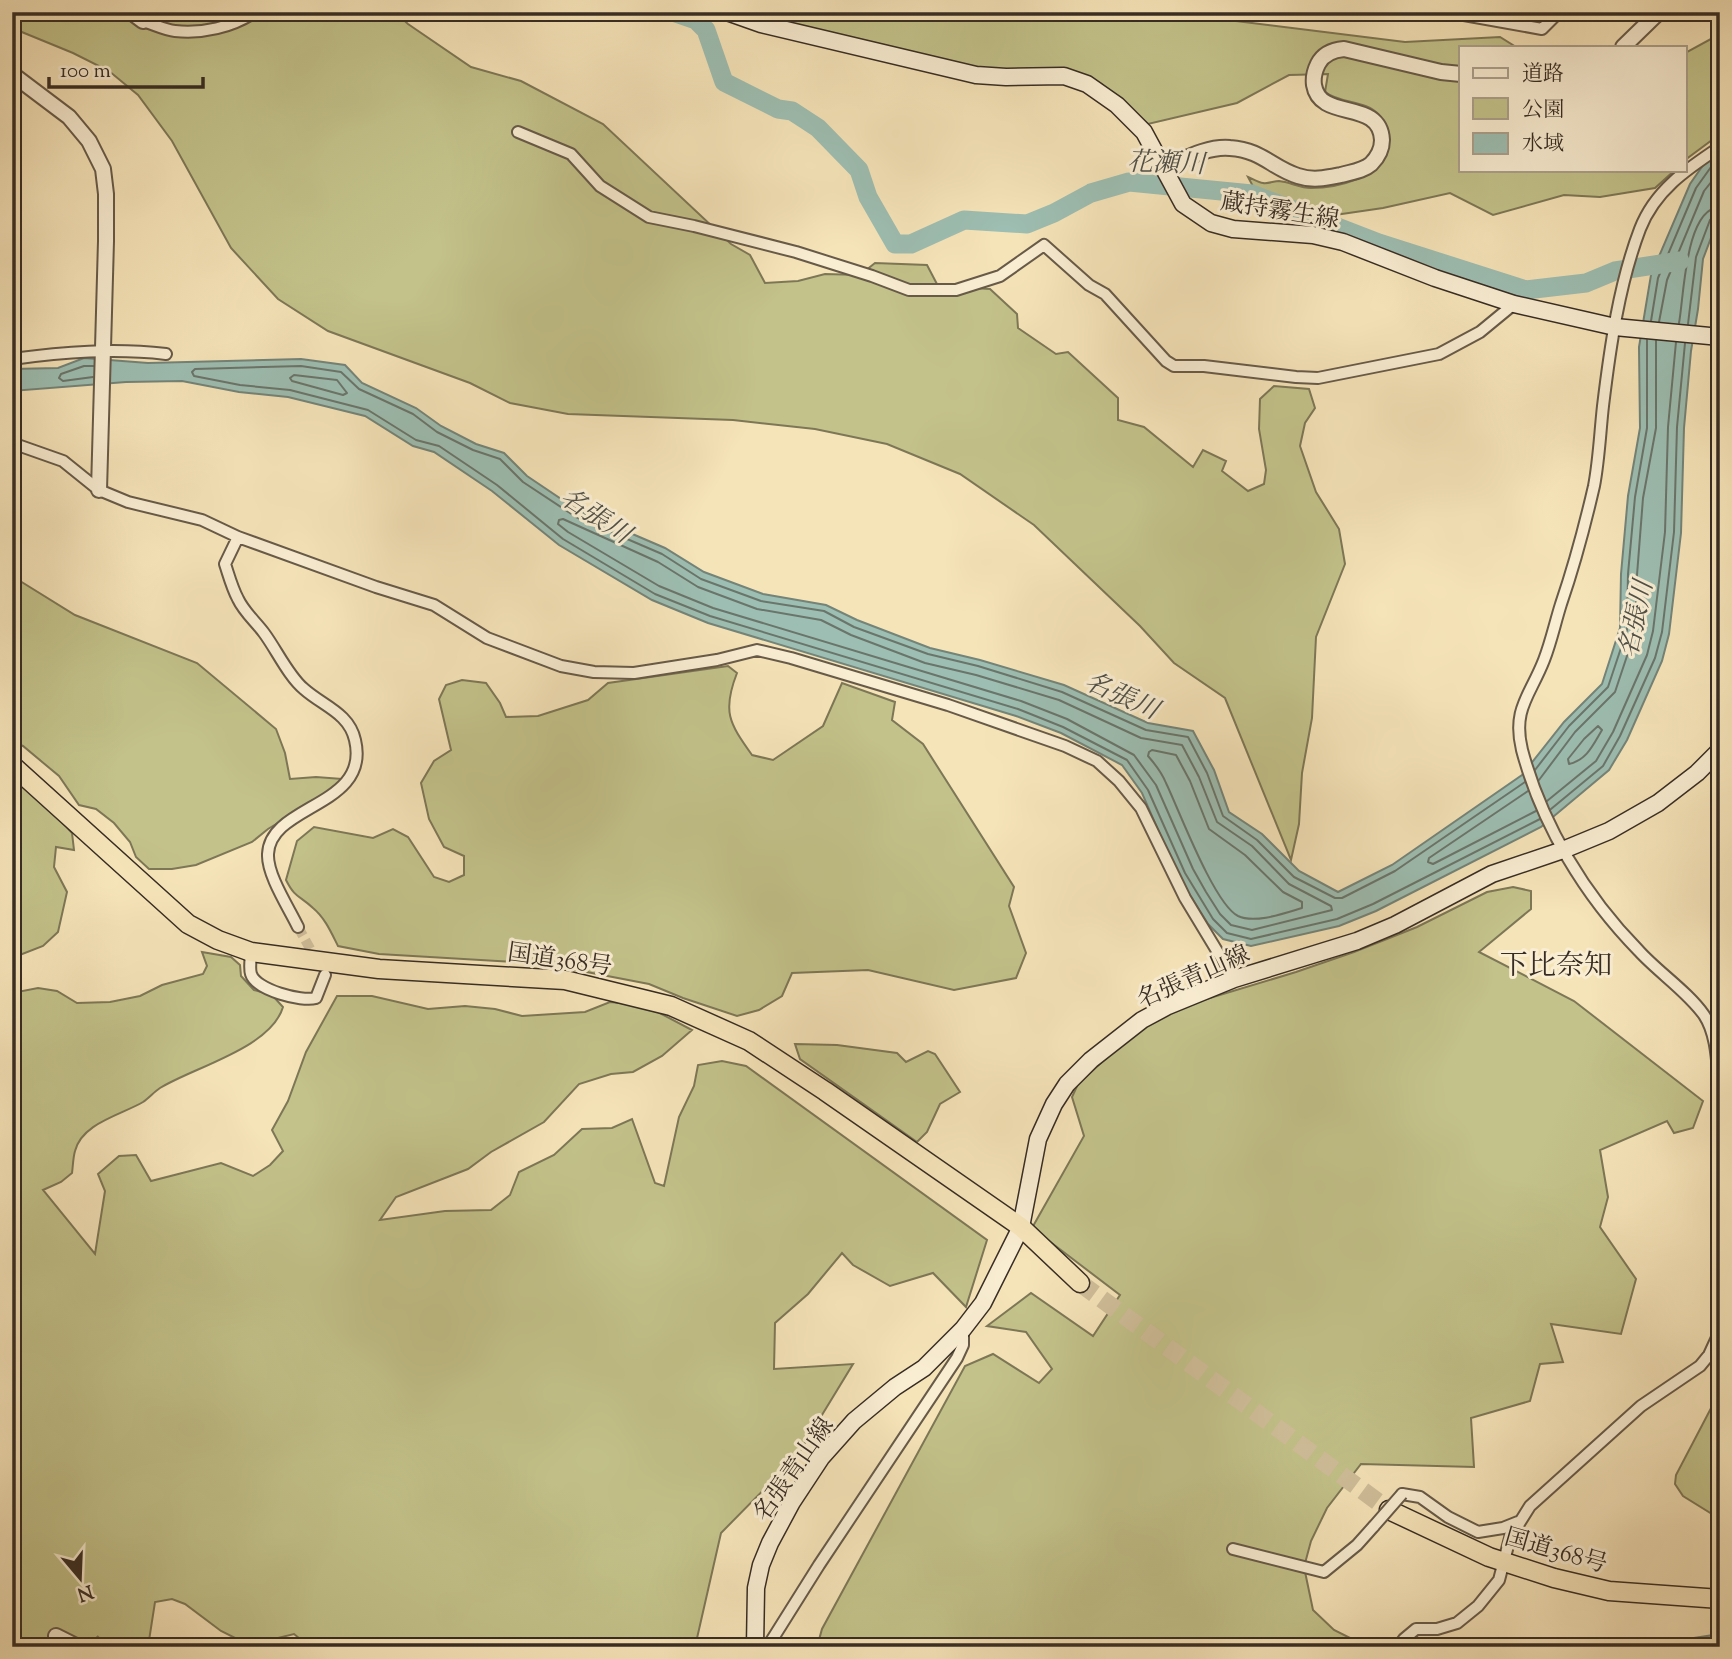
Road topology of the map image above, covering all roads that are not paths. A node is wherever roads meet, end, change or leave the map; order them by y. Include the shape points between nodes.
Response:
1 (131, 12) edge
2 (256, 12) edge
3 (727, 12) edge
4 (1559, 12) edge
5 (1659, 12) edge
6 (1464, 13) edge
7 (143, 21) joint
8 (1624, 46) edge
9 (1459, 74) edge
10 (13, 76) edge
11 (518, 132) dead end
12 (1720, 146) edge
13 (1164, 168) junction
14 (1686, 169) edge
15 (1681, 172) edge
16 (1514, 304) junction
17 (1615, 327) junction
18 (1720, 337) edge
19 (103, 350) junction
20 (166, 354) dead end
21 (12, 359) edge
22 (12, 443) edge
23 (99, 490) junction
24 (238, 537) junction
25 (1720, 750) edge
26 (12, 765) edge
27 (1563, 850) junction
28 (298, 927) tunnel mouth
29 (251, 952) junction
30 (325, 975) dead end
31 (1234, 979) junction
32 (1720, 1092) edge
33 (1021, 1227) junction
34 (1080, 1283) tunnel mouth
35 (963, 1329) junction
36 (1720, 1331) edge
37 (1389, 1510) tunnel mouth
38 (1518, 1522) junction
39 (1233, 1549) dead end
40 (1503, 1562) junction
41 (1720, 1599) edge
42 (55, 1636) dead end
43 (78, 1647) edge
44 (755, 1647) edge
45 (1398, 1647) edge

1 - 7 street
2 - 7 street via 211,30 174,31
3 - 13 main road, 蔵持霧生線 via 976,75 1077,79 1117,105 1144,132
4 - 6 street via 1542,29
5 - 8 street
9 - 13 street via 1335,49 1320,60 1314,86 1325,103 1365,114 1379,128 1379,153 1367,167 1311,179 1290,173 1254,152 1227,147
10 - 19 street via 69,117 89,141 103,169
11 - 16 street via 571,154 600,187 649,218 796,252 909,290 956,290 1000,276 1044,245 1105,294 1174,366 1318,377 1439,354 1480,332
12 - 14 street
13 - 16 main road, 蔵持霧生線 via 1183,204 1221,227 1343,242
15 - 17 street via 1652,203 1640,229
16 - 17 main road, 蔵持霧生線
17 - 18 main road, 蔵持霧生線
17 - 27 street via 1594,485 1544,660 1520,709 1517,726 1550,830
19 - 20 street
19 - 21 street
19 - 23 street
22 - 23 street via 63,461
23 - 24 street via 202,520
24 - 28 street via 225,564 239,602 302,688 348,722 355,741 356,759 345,786 272,837 271,871
24 - 31 street via 435,604 487,638 561,666 634,673 757,650 948,705 1076,751 1097,761 1141,808 1185,898
25 - 27 main road, 名張青山線 via 1658,803
26 - 29 highway, 国道368号 via 188,924
27 - 31 main road, 名張青山線 via 1492,874 1357,941
27 - 32 street via 1622,934 1704,1015 1714,1039
29 - 30 street via 250,973 256,982 291,998 316,999
29 - 33 highway, 国道368号 via 379,969 565,980 671,1006 749,1041
31 - 33 main road, 名張青山線 via 1142,1020 1067,1084 1038,1139
33 - 34 highway, 国道368号
33 - 35 main road, 名張青山線 via 983,1303
35 - 44 street via 957,1358 770,1643
35 - 44 main road, 名張青山線 via 923,1368 854,1421 821,1458 792,1502 761,1565
36 - 38 street via 1700,1366 1641,1406
37 - 40 highway, 国道368号
38 - 39 street, bridge via 1478,1532 1420,1497 1402,1493 1357,1545 1324,1572
38 - 40 street
40 - 41 highway, 国道368号 via 1609,1591
40 - 45 street via 1499,1580 1478,1606 1457,1623 1416,1629
42 - 43 street

